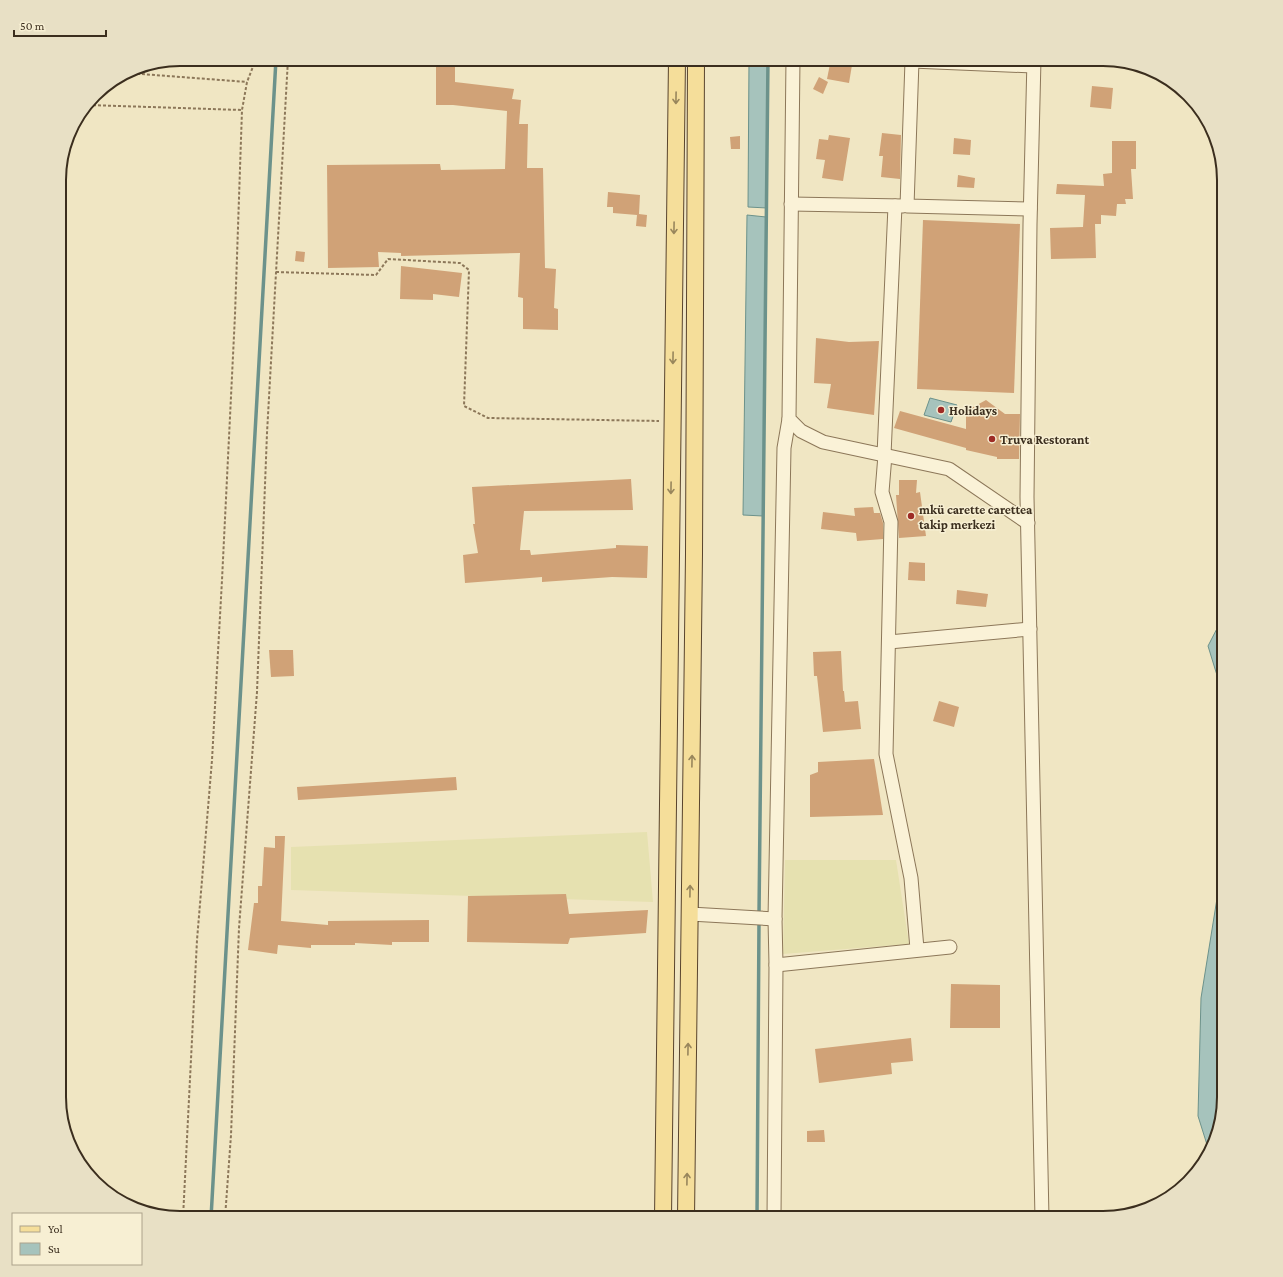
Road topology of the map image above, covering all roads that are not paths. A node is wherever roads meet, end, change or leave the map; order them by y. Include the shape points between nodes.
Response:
1 (677, 66) edge
2 (696, 66) edge
3 (793, 66) edge
4 (912, 66) edge
5 (1034, 66) edge
6 (791, 204) junction
7 (901, 206) junction
8 (1030, 209) junction
9 (789, 419) junction
10 (885, 455) junction
11 (1028, 523) junction
12 (1030, 629) junction
13 (889, 642) junction
14 (690, 914) junction
15 (775, 919) junction
16 (950, 947) dead end
17 (917, 949) junction
18 (776, 966) junction
19 (663, 1211) edge
20 (686, 1211) edge
21 (774, 1211) edge
22 (1042, 1211) edge

1 -> 19 main road
14 -> 2 main road
3 - 6 street
4 - 7 street
5 - 8 street
6 - 7 street
6 - 9 street
7 - 8 street
7 - 10 street
8 - 11 street
9 - 10 street via 801,431 823,442
9 - 15 street via 784,448
10 - 11 street via 949,469
10 - 13 street via 882,492 891,522
11 - 12 street
12 - 13 street
12 - 22 street
13 - 17 street via 886,754 911,878
14 - 15 street
20 -> 14 main road
15 - 18 street
16 - 17 street
17 - 18 street
18 - 21 street

